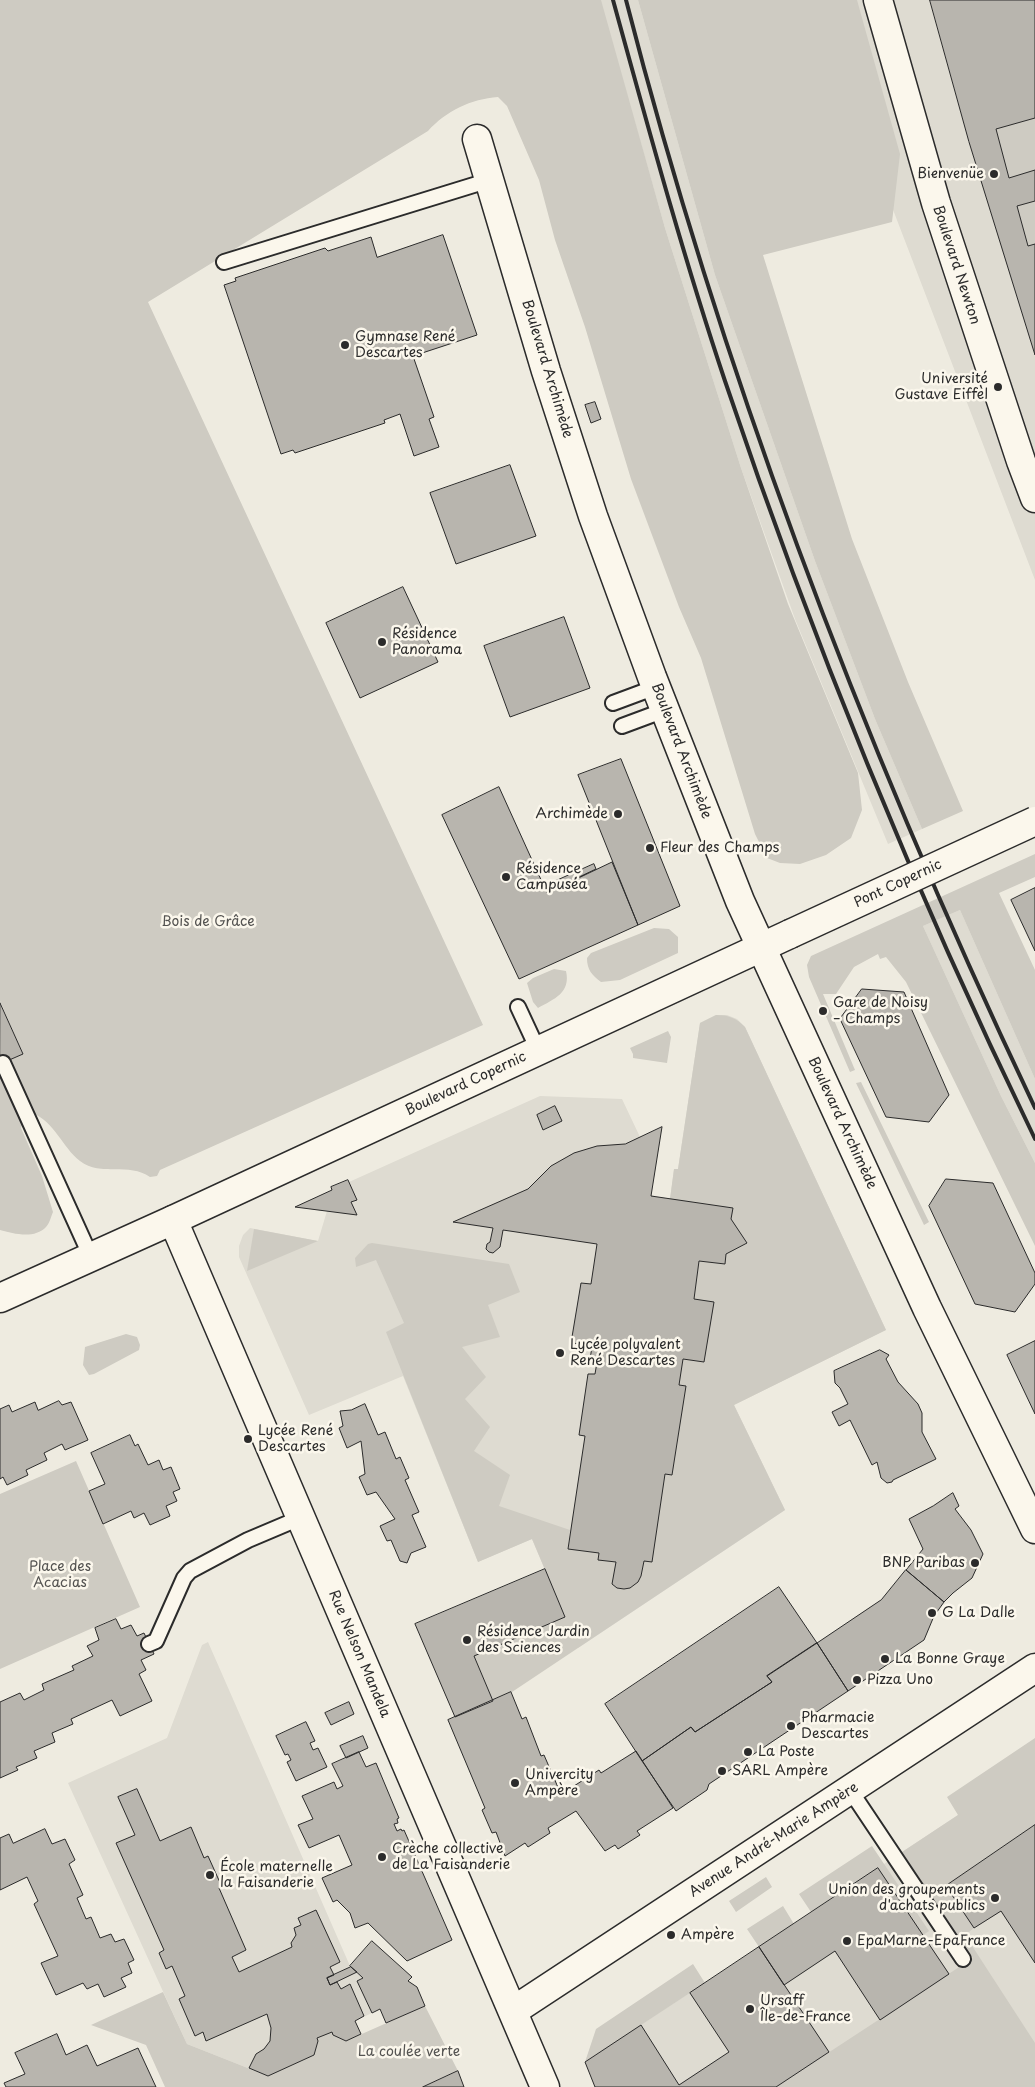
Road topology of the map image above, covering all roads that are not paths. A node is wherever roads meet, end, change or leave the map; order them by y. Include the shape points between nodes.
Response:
1 (878, 0) edge
2 (477, 139) dead end
3 (490, 180) junction
4 (224, 262) dead end
5 (1035, 498) edge
6 (661, 699) junction
7 (613, 703) dead end
8 (622, 726) dead end
9 (1035, 821) edge
10 (760, 948) junction
11 (518, 1007) dead end
12 (538, 1050) junction
13 (3, 1063) dead end
14 (173, 1220) junction
15 (91, 1257) junction
16 (0, 1298) edge
17 (300, 1518) junction
18 (1035, 1529) edge
19 (150, 1644) dead end
20 (1035, 1668) edge
21 (850, 1790) junction
22 (963, 1959) dead end
23 (513, 2011) junction
24 (545, 2087) edge

1 - 5 street, Boulevard Newton via 936,203
2 - 3 street, Boulevard Archimède
3 - 4 lane
3 - 6 street, Boulevard Archimède via 593,516
6 - 7 lane
6 - 8 lane
6 - 10 street, Boulevard Archimède
9 - 10 street, Pont Copernic, bridge
10 - 12 street, Boulevard Copernic
10 - 18 street, Boulevard Archimède via 927,1308
11 - 12 lane
12 - 14 street, Boulevard Copernic
13 - 15 lane
14 - 15 street, Boulevard Copernic
14 - 17 street, Rue Nelson Mandela
15 - 16 street, Boulevard Copernic
17 - 19 lane via 248,1540 190,1571 156,1641
17 - 23 street, Rue Nelson Mandela
20 - 21 street, Avenue André-Marie Ampère
21 - 22 lane
21 - 23 street, Avenue André-Marie Ampère
23 - 24 street, Rue Nelson Mandela

